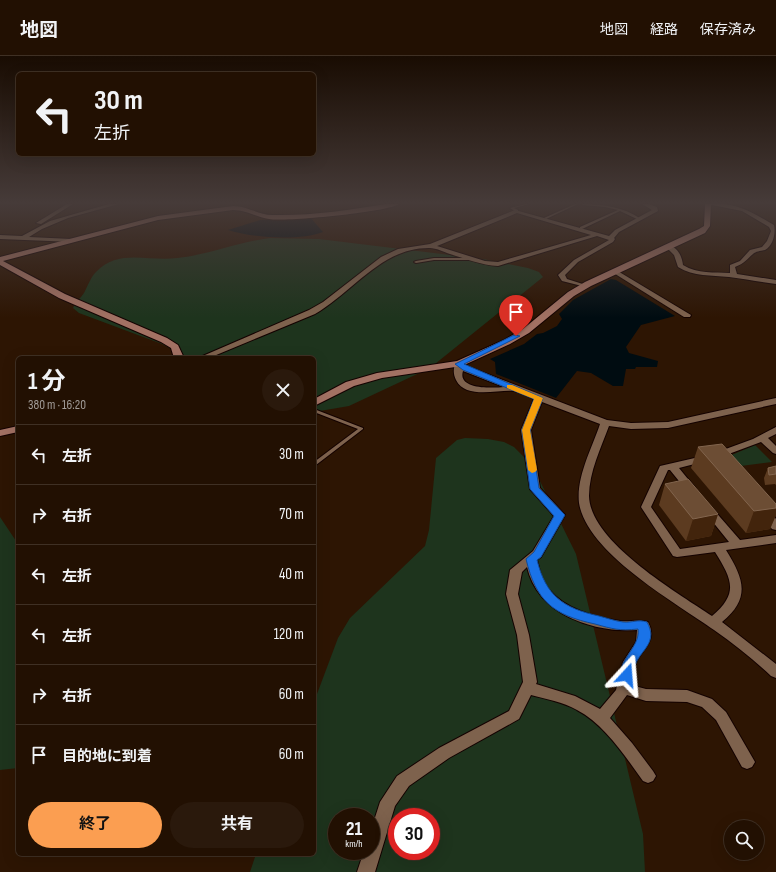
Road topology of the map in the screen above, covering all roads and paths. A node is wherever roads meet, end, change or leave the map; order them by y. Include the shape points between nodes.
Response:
1 (68, 242) edge
2 (441, 242) edge
3 (572, 242) edge
4 (609, 242) edge
5 (679, 242) edge
6 (769, 242) edge
7 (431, 246) junction
8 (669, 247) junction
9 (474, 259) junction
10 (0, 261) edge
11 (416, 262) dead end
12 (614, 271) junction
13 (734, 275) junction
14 (776, 282) edge
15 (584, 286) junction
16 (687, 315) dead end
17 (178, 356) edge
18 (207, 356) edge
19 (459, 364) junction
20 (514, 388) junction
21 (539, 398) junction
22 (776, 401) edge
23 (316, 402) edge
24 (316, 411) edge
25 (605, 423) junction
26 (16, 429) edge
27 (776, 430) edge
28 (0, 433) edge
29 (762, 437) junction
30 (776, 451) edge
31 (316, 463) edge
32 (672, 466) junction
33 (756, 502) edge
34 (776, 526) edge
35 (776, 539) edge
36 (737, 544) junction
37 (718, 547) junction
38 (531, 559) junction
39 (713, 622) junction
40 (776, 672) edge
41 (526, 688) junction
42 (624, 688) junction
43 (600, 720) junction
44 (747, 762) dead end
45 (648, 776) dead end
46 (366, 872) edge

1 - 10 street
2 - 7 street
3 - 9 street via 498,264
4 - 15 street via 576,261 561,275 564,280
5 - 8 street
6 - 13 street via 764,248 752,251 742,262 732,266
7 - 9 street
7 - 18 street via 393,253 312,312
8 - 12 street
8 - 13 street via 674,250 680,266 685,270
9 - 11 lane via 434,259
10 - 17 street via 62,296 164,340 175,347
12 - 15 street
12 - 16 street
13 - 14 street
15 - 19 street via 570,294 526,331
19 - 20 street
19 - 20 street via 459,380 464,385 482,390
19 - 23 street via 381,374 350,384
20 - 21 street
21 - 25 street
21 - 38 street via 526,430 535,489 560,515 538,554
22 - 25 street via 668,425 631,426
24 - 31 lane via 361,429
25 - 39 street via 587,478 584,504 594,525 618,553 661,588
26 - 28 street
27 - 29 street
29 - 30 street
29 - 32 street via 718,459
32 - 36 street
32 - 37 street via 664,468 646,507 677,553
33 - 34 street
35 - 36 street
36 - 37 street
37 - 39 street via 733,573 737,590 733,604
38 - 41 street via 516,570 512,594 523,635 530,682
38 - 42 street via 537,580 546,595 576,616 624,626 643,626 643,645 630,661
39 - 40 street
41 - 43 street via 584,706
41 - 46 street via 514,715 444,753 403,782 388,802
42 - 43 street
42 - 44 street via 646,695 687,696 707,703 721,716
43 - 45 street via 627,747

